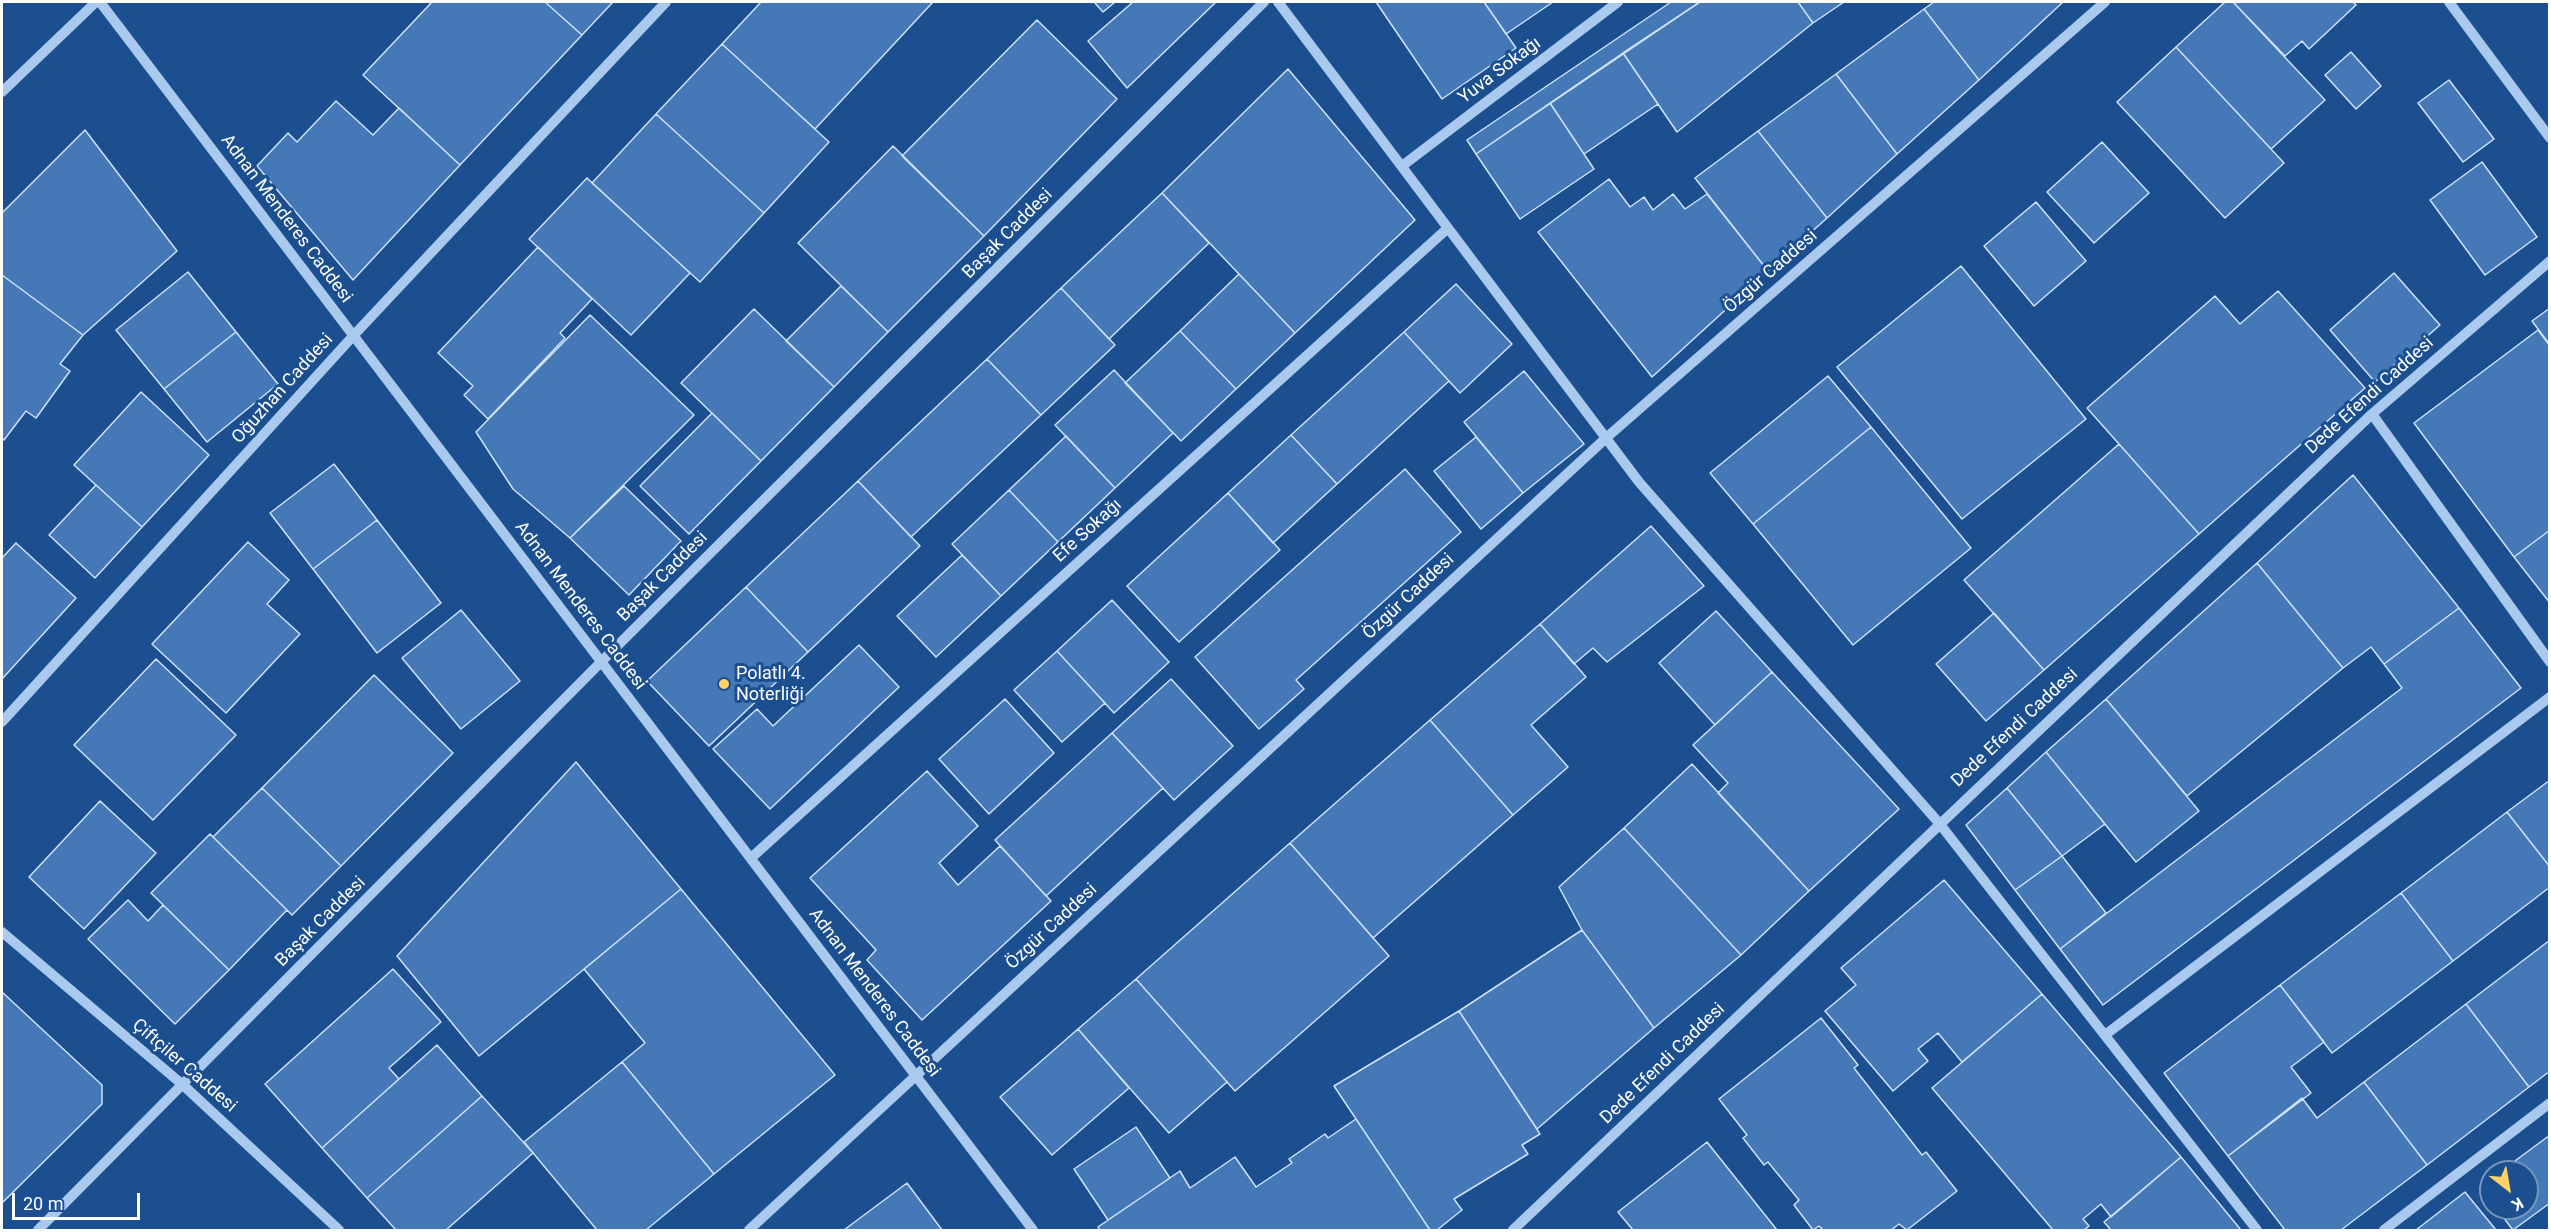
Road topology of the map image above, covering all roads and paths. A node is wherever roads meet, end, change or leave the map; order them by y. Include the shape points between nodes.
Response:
1 (96, 2) edge
2 (100, 2) edge
3 (666, 2) edge
4 (1264, 2) edge
5 (1278, 2) edge
6 (1618, 2) edge
7 (2105, 2) edge
8 (2449, 2) edge
9 (2, 92) edge
10 (2550, 138) edge
11 (1402, 166) junction
12 (1448, 228) junction
13 (2550, 261) edge
14 (354, 335) junction
15 (2372, 414) junction
16 (1606, 438) junction
17 (602, 661) junction
18 (2550, 662) edge
19 (2550, 697) edge
20 (2, 722) edge
21 (1940, 823) junction
22 (751, 858) junction
23 (2, 932) edge
24 (2104, 1035) junction
25 (916, 1075) junction
26 (183, 1085) junction
27 (2550, 1103) edge
28 (38, 1230) edge
29 (339, 1230) edge
30 (749, 1230) edge
31 (1033, 1230) edge
32 (1513, 1230) edge
33 (2257, 1230) edge
34 (2384, 1230) edge

1 - 9 street
2 - 14 street, Adnan Menderes Caddesi
3 - 14 street, Oğuzhan Caddesi
4 - 17 street, Başak Caddesi
5 - 11 street
6 - 11 street, Yuva Sokağı
7 - 16 street, Özgür Caddesi
8 - 10 street
11 - 12 street
12 - 16 street
12 - 22 street, Efe Sokağı
13 - 15 street, Dede Efendi Caddesi
14 - 17 street, Adnan Menderes Caddesi
14 - 20 street, Oğuzhan Caddesi
15 - 18 street
15 - 21 street, Dede Efendi Caddesi
16 - 21 street via 1639,482
16 - 25 street, Özgür Caddesi
17 - 22 street, Adnan Menderes Caddesi
17 - 26 street, Başak Caddesi
19 - 24 street
21 - 24 street
21 - 32 street, Dede Efendi Caddesi
22 - 25 street, Adnan Menderes Caddesi
23 - 26 street, Çiftçiler Caddesi
24 - 33 street
25 - 30 street, Özgür Caddesi
25 - 31 street, Adnan Menderes Caddesi
26 - 28 street, Başak Caddesi
26 - 29 street, Çiftçiler Caddesi
27 - 34 street

